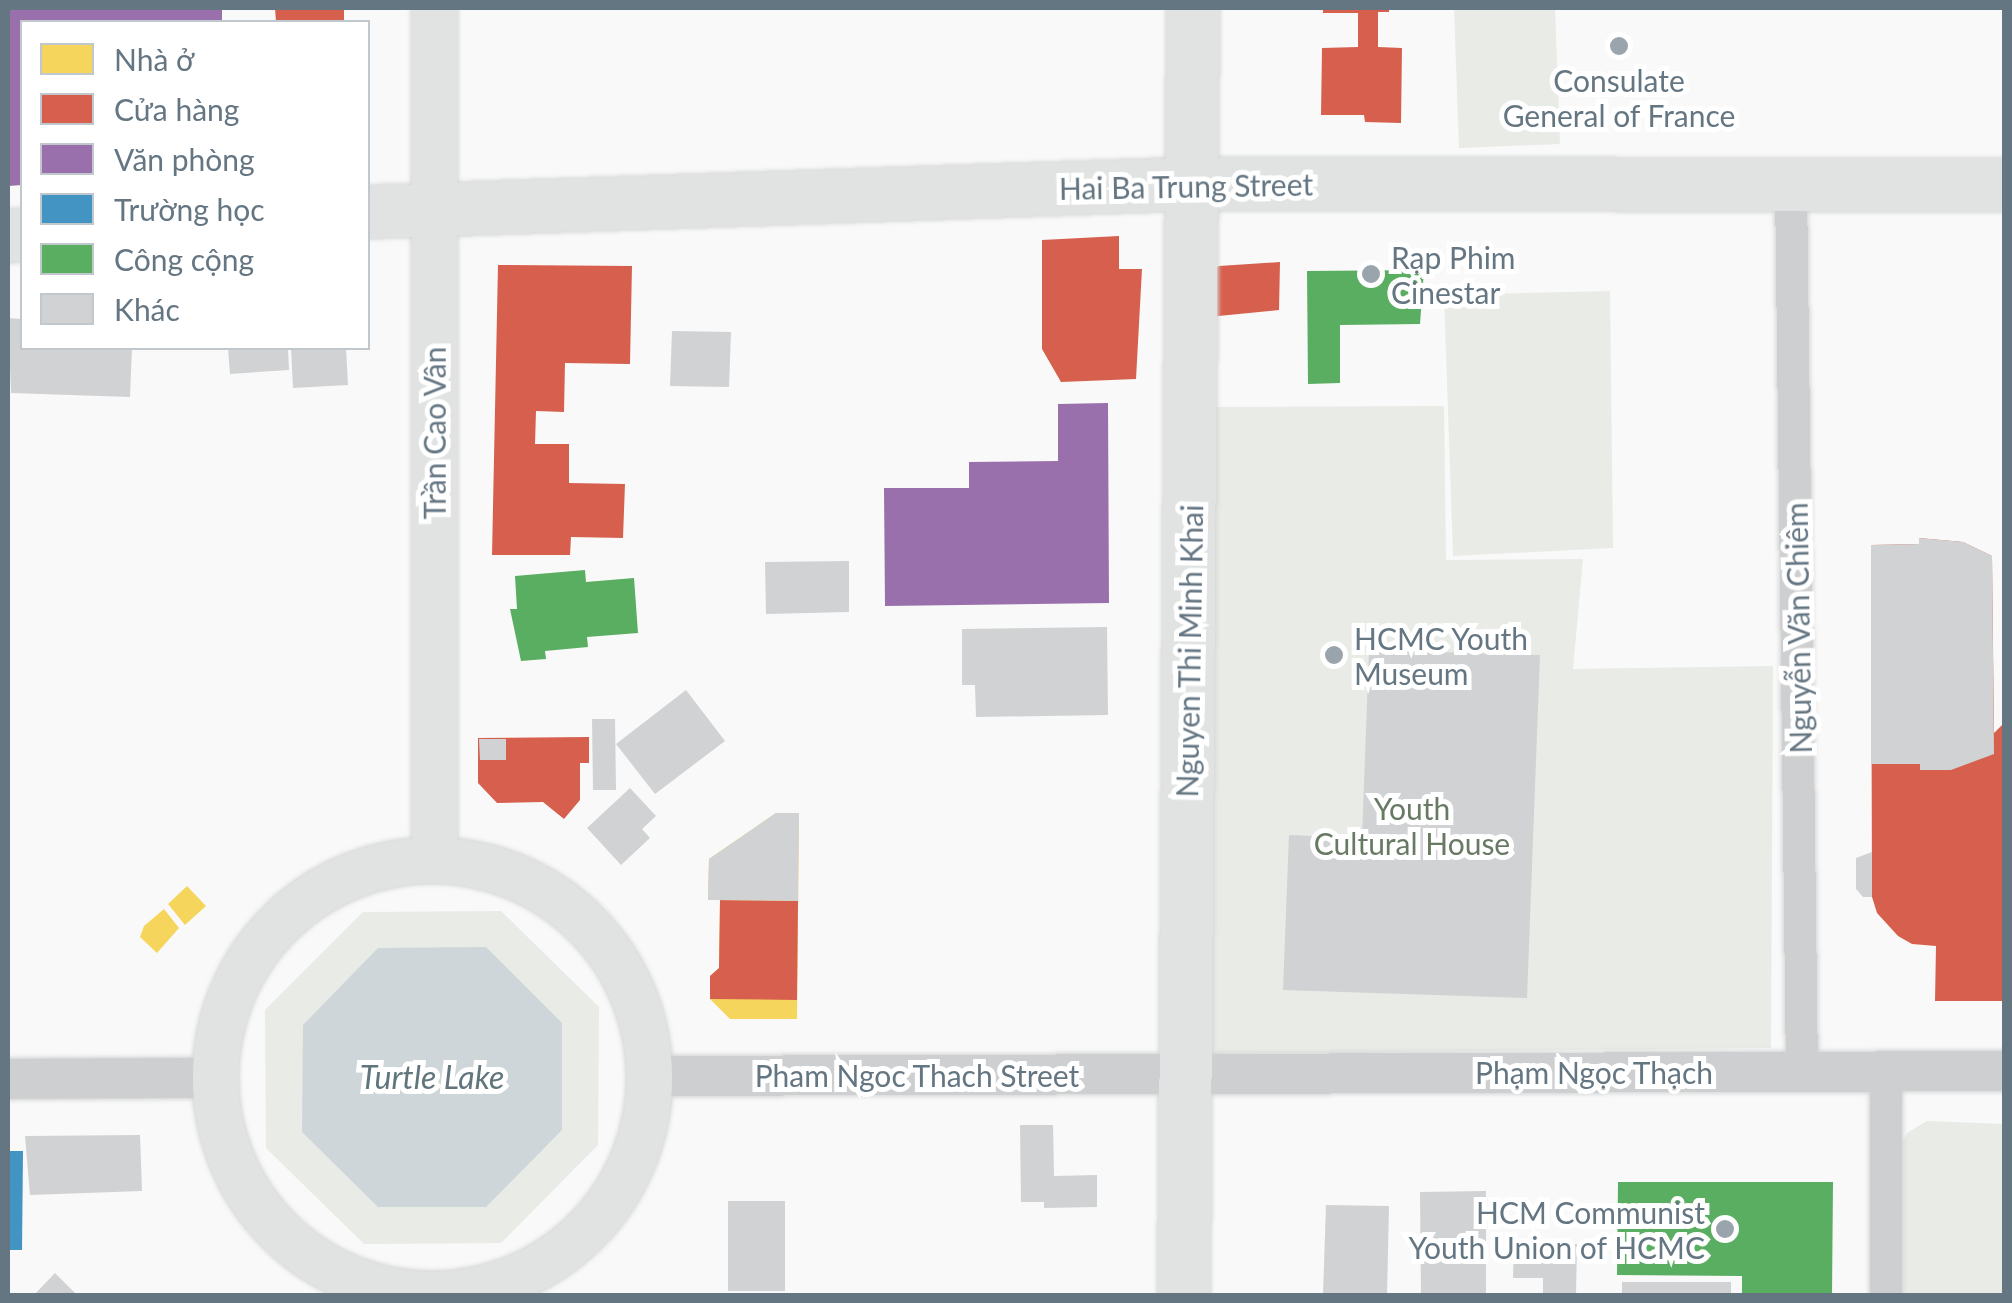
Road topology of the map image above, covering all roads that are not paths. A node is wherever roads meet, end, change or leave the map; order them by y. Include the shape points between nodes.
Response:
1 (434, 8) edge
2 (1193, 8) edge
3 (1196, 184) junction
4 (1791, 185) junction
5 (2004, 185) edge
6 (434, 208) junction
7 (370, 212) edge
8 (434, 859) junction
9 (2004, 1070) edge
10 (1802, 1071) junction
11 (1886, 1071) junction
12 (1184, 1074) junction
13 (650, 1076) junction
14 (214, 1078) junction
15 (8, 1079) edge
16 (433, 1295) edge
17 (1184, 1296) edge
18 (1886, 1296) edge

1 - 6 main road, Trần Cao Vân
2 - 3 main road, Nguyen Thi Minh Khai
3 - 4 main road, Hai Ba Trung Street
3 - 6 main road, Hai Ba Trung Street
3 - 12 main road, Nguyen Thi Minh Khai
4 - 5 main road, Hai Ba Trung Street
4 - 10 street, Nguyễn Văn Chiêm
6 - 7 main road, Hai Ba Trung Street
6 - 8 main road, Trần Cao Vân
8 - 13 main road via 468,862 532,883 587,923 627,978 648,1042
8 - 14 main road via 350,876 279,924 232,994
9 - 11 street, Phạm Ngọc Thạch
10 - 11 street, Phạm Ngọc Thạch
10 - 12 street, Phạm Ngọc Thạch
11 - 18 street
12 - 13 street, Pham Ngoc Thach Street
12 - 17 main road, Nguyen Thi Minh Khai
13 - 16 main road via 640,1143 618,1189 586,1230 500,1284
14 - 15 street
14 - 16 main road via 216,1112 238,1177 278,1232 349,1279

